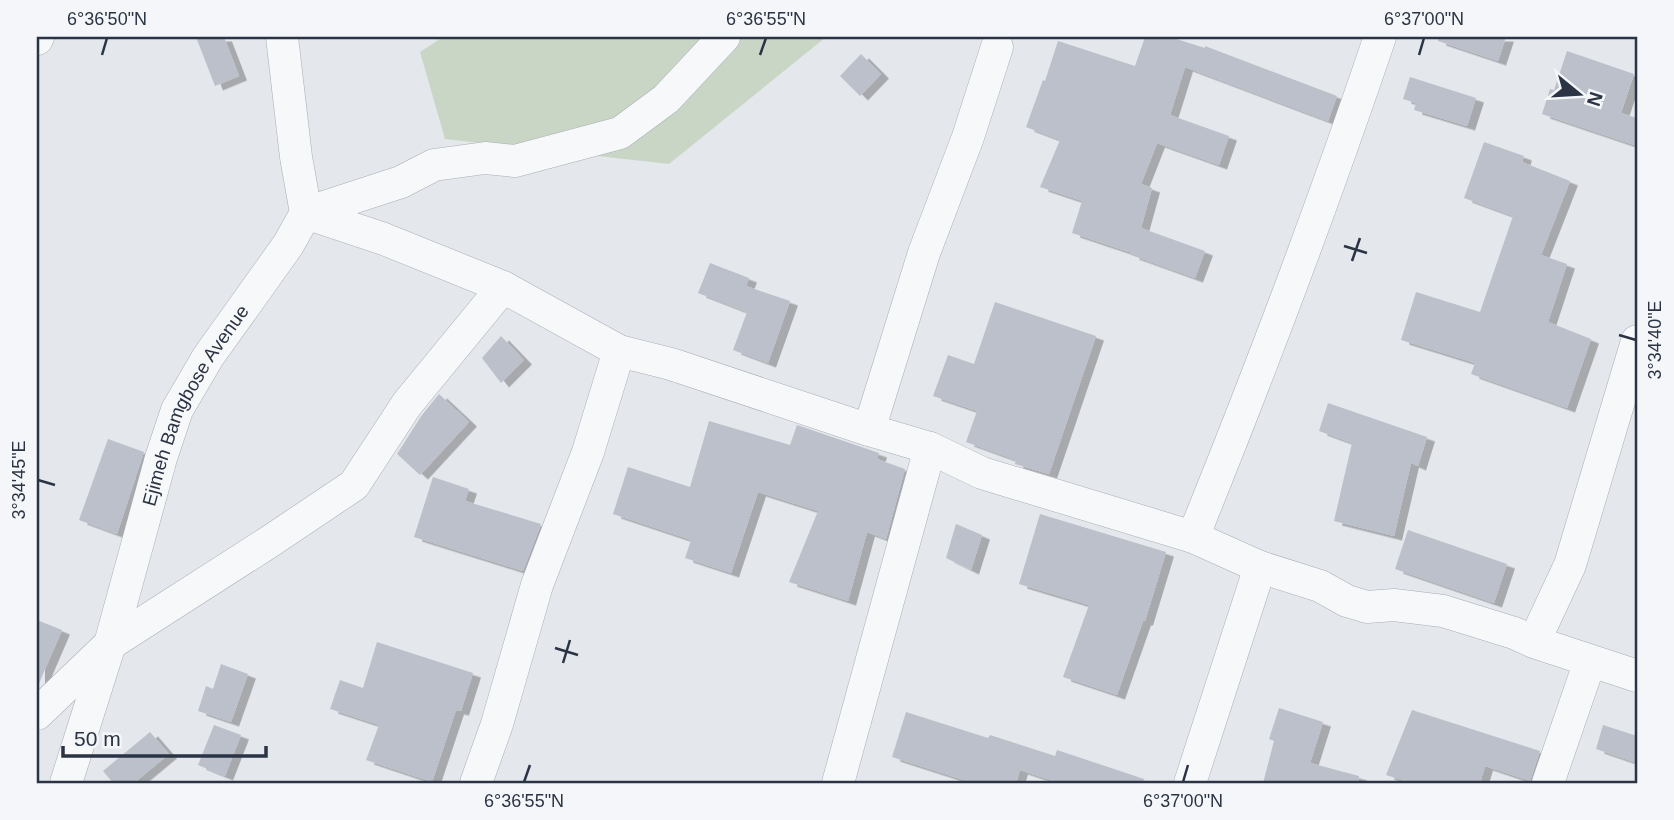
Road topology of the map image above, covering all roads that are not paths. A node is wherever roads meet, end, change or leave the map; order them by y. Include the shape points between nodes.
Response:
1 (282, 37) edge
2 (724, 37) edge
3 (1380, 37) edge
4 (997, 47) dead end
5 (306, 213) junction
6 (503, 287) junction
7 (1637, 341) edge
8 (619, 351) junction
9 (869, 430) junction
10 (930, 448) junction
11 (1193, 537) junction
12 (1260, 567) junction
13 (1534, 642) junction
14 (110, 644) junction
15 (1590, 661) junction
16 (1637, 676) edge
17 (37, 714) edge
18 (66, 783) edge
19 (476, 783) edge
20 (838, 783) edge
21 (1190, 783) edge
22 (1548, 783) edge

1 - 5 street
2 - 5 street via 666,99 620,133 515,161 485,158 434,165 401,183
3 - 11 street via 1334,173
4 - 9 street via 924,253
5 - 6 street
5 - 14 street, Ejimeh Bamgbose Avenue via 177,410
6 - 8 street
6 - 14 street via 407,404 354,485
7 - 13 street via 1570,565
8 - 9 street
8 - 19 street via 537,585
9 - 10 street
10 - 11 street via 982,473
10 - 20 street
11 - 12 street
12 - 13 street via 1367,607 1443,611
12 - 21 street
13 - 15 street
14 - 17 street
14 - 18 street, Ejimeh Bamgbose Avenue
15 - 16 street
15 - 22 street

